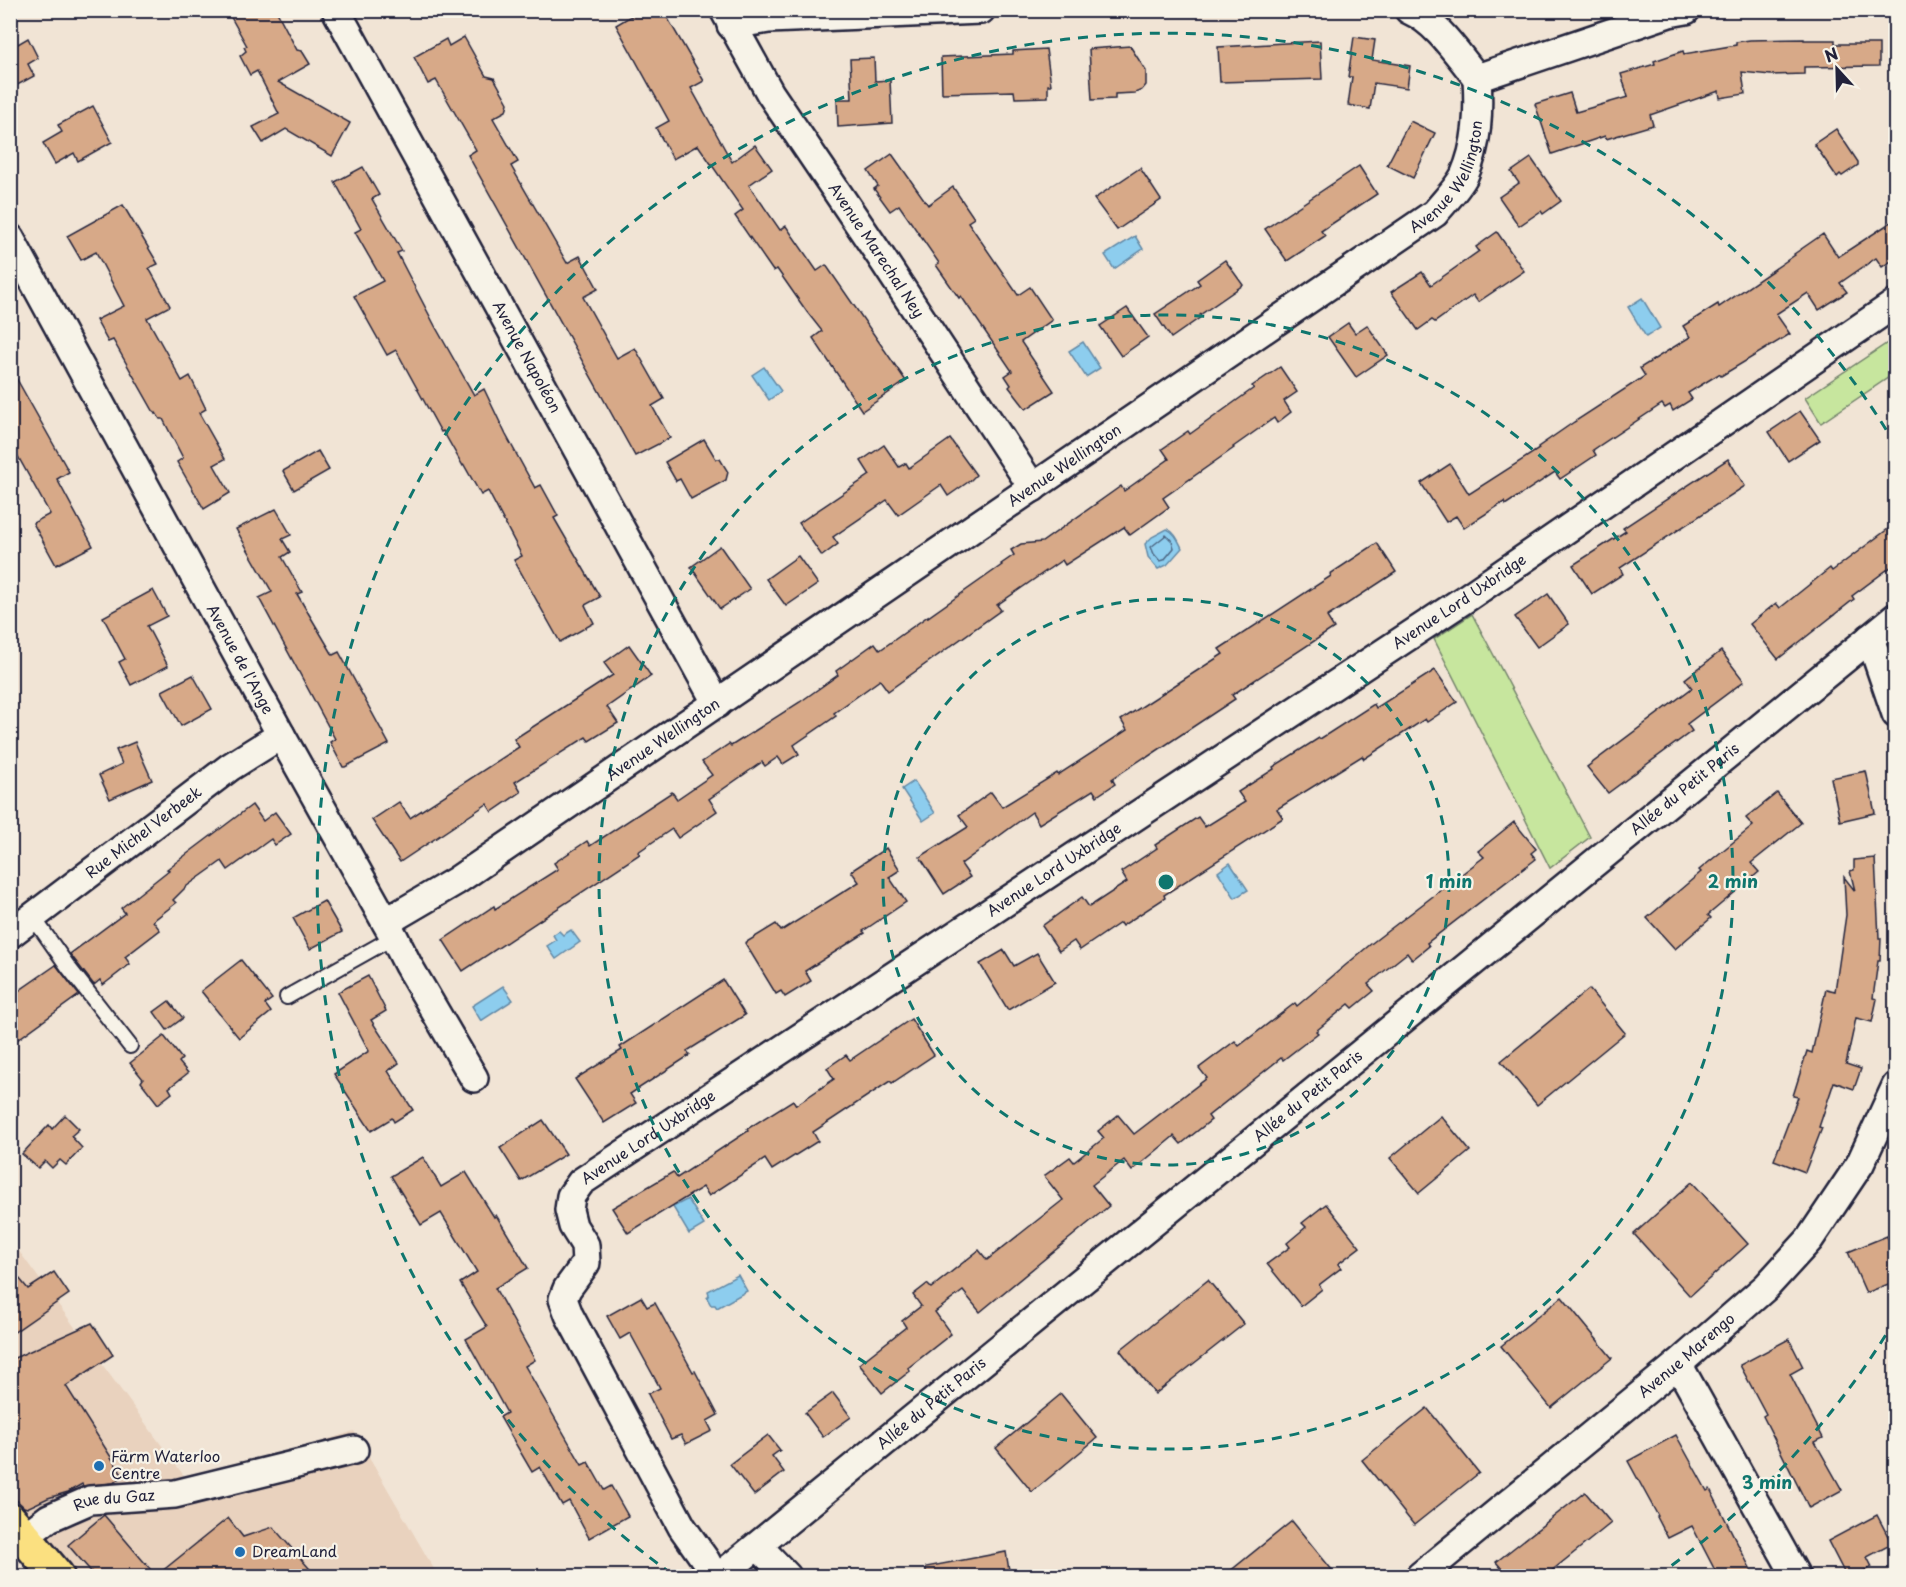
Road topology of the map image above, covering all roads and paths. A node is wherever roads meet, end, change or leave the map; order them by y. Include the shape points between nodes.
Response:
1 (336, 10) edge
2 (981, 10) edge
3 (1409, 10) edge
4 (1686, 10) edge
5 (728, 18) edge
6 (1477, 78) junction
7 (10, 238) edge
8 (1896, 303) edge
9 (1033, 488) junction
10 (1896, 617) edge
11 (1870, 638) junction
12 (717, 704) junction
13 (1896, 714) edge
14 (281, 735) junction
15 (33, 917) junction
16 (390, 929) junction
17 (10, 934) edge
18 (287, 997) dead end
19 (130, 1046) dead end
20 (474, 1077) dead end
21 (1896, 1086) edge
22 (1678, 1364) junction
23 (354, 1450) dead end
24 (17, 1529) edge
25 (758, 1546) junction
26 (57, 1576) edge
27 (714, 1576) edge
28 (720, 1576) edge
29 (787, 1576) edge
30 (1420, 1576) edge
31 (1796, 1576) edge

1 - 12 street, Avenue Napoléon
2 - 5 street
3 - 6 street via 1441,34
4 - 6 street
5 - 9 street, Avenue Marechal Ney via 770,93
6 - 9 street, Avenue Wellington via 1475,145 1463,177 1435,213
7 - 14 street, Avenue de l'Ange
8 - 27 street, Avenue Lord Uxbridge via 1468,597 581,1182 571,1196 569,1210 573,1226 585,1245 586,1263 563,1299 568,1315 682,1527
9 - 12 street, Avenue Wellington
10 - 11 street, Allée du Petit Paris
11 - 13 street
11 - 25 street, Allée du Petit Paris
12 - 16 street, Avenue Wellington
14 - 15 street, Rue Michel Verbeek via 230,767
14 - 16 street, Avenue de l'Ange
15 - 17 street, Rue Michel Verbeek
15 - 19 lane
16 - 18 lane
16 - 20 street, Avenue de l'Ange
21 - 22 street, Avenue Marengo via 1860,1164 1809,1240 1766,1287
22 - 30 street, Avenue Marengo
22 - 31 street
23 - 24 street, Rue du Gaz via 175,1494 90,1500
24 - 26 main road
25 - 28 street, Allée du Petit Paris
25 - 29 street

